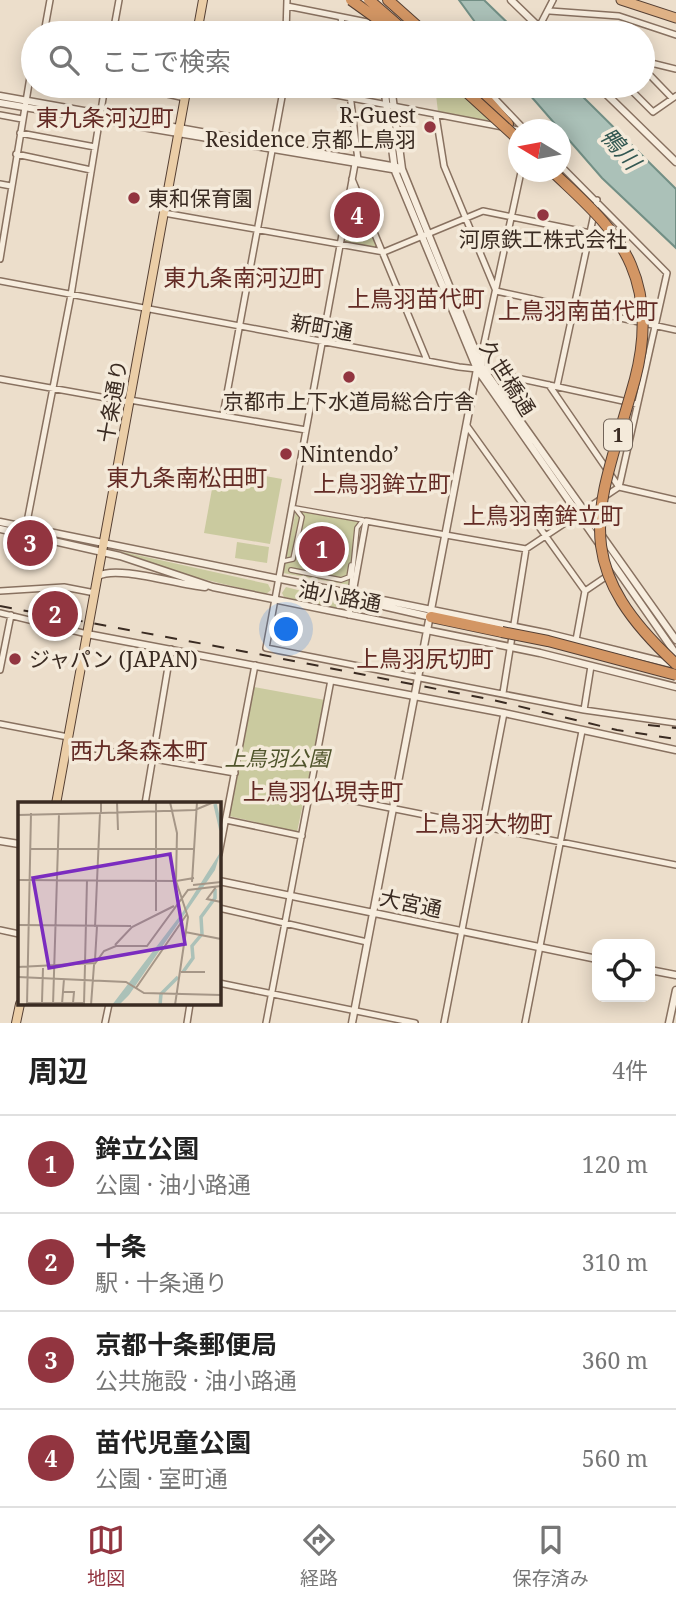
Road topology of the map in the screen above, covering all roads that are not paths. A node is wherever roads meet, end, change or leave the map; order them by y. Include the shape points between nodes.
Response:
1 (50, 0) edge
2 (119, 0) edge
3 (203, 0) edge
4 (351, 0) edge
5 (362, 0) edge
6 (368, 0) edge
7 (377, 0) edge
8 (388, 0) edge
9 (511, 0) edge
10 (553, 0) edge
11 (622, 1) edge
12 (287, 3) edge
13 (640, 3) edge
14 (550, 11) junction
15 (619, 16) junction
16 (341, 17) junction
17 (676, 18) edge
18 (46, 21) edge
19 (115, 21) edge
20 (199, 21) edge
21 (286, 21) edge
22 (342, 21) edge
23 (362, 21) edge
24 (376, 21) edge
25 (381, 21) edge
26 (382, 21) edge
27 (386, 21) edge
28 (393, 21) edge
29 (412, 21) edge
30 (533, 21) edge
31 (543, 21) edge
32 (635, 21) edge
33 (655, 27) edge
34 (676, 34) edge
35 (655, 64) edge
36 (676, 69) edge
37 (655, 79) edge
38 (0, 96) edge
39 (674, 97) edge
40 (26, 98) edge
41 (103, 98) edge
42 (181, 98) edge
43 (283, 98) edge
44 (346, 98) edge
45 (387, 98) edge
46 (390, 98) edge
47 (477, 98) edge
48 (477, 98) edge
49 (485, 98) edge
50 (494, 98) edge
51 (610, 98) edge
52 (639, 98) edge
53 (185, 99) joint
54 (351, 99) junction
55 (0, 103) edge
56 (25, 104) junction
57 (389, 107) junction
58 (0, 115) edge
59 (436, 116) junction
60 (100, 117) junction
61 (22, 119) junction
62 (514, 119) edge
63 (508, 124) joint
64 (508, 125) edge
65 (179, 131) junction
66 (508, 132) edge
67 (20, 133) junction
68 (95, 147) junction
69 (270, 147) junction
70 (16, 155) junction
71 (357, 162) junction
72 (676, 162) edge
73 (397, 169) junction
74 (91, 170) junction
75 (571, 175) edge
76 (352, 179) junction
77 (519, 182) edge
78 (564, 182) edge
79 (0, 184) edge
80 (11, 186) junction
81 (597, 200) junction
82 (164, 213) junction
83 (511, 217) junction
84 (466, 218) junction
85 (256, 229) junction
86 (590, 233) junction
87 (2, 234) edge
88 (425, 235) junction
89 (341, 245) junction
90 (384, 252) junction
91 (0, 259) edge
92 (0, 281) edge
93 (496, 291) junction
94 (71, 295) junction
95 (574, 309) junction
96 (146, 310) junction
97 (654, 326) junction
98 (238, 327) junction
99 (676, 330) edge
100 (322, 343) junction
101 (427, 361) junction
102 (480, 368) junction
103 (0, 379) edge
104 (549, 385) junction
105 (557, 386) junction
106 (52, 388) junction
107 (130, 401) junction
108 (637, 404) junction
109 (223, 415) junction
110 (467, 426) junction
111 (306, 430) junction
112 (619, 488) junction
113 (676, 500) edge
114 (582, 511) junction
115 (0, 522) edge
116 (26, 527) junction
117 (0, 529) edge
118 (447, 534) junction
119 (546, 536) junction
120 (103, 547) junction
121 (526, 549) junction
122 (352, 561) junction
123 (622, 567) junction
124 (98, 576) junction
125 (277, 579) junction
126 (214, 587) junction
127 (0, 591) edge
128 (585, 591) junction
129 (95, 593) junction
130 (352, 594) junction
131 (273, 601) junction
132 (0, 613) edge
133 (653, 613) junction
134 (431, 614) junction
135 (11, 615) junction
136 (349, 615) junction
137 (513, 626) junction
138 (428, 630) junction
139 (87, 634) junction
140 (576, 640) junction
141 (676, 640) edge
142 (590, 643) junction
143 (510, 647) junction
144 (170, 649) junction
145 (676, 654) edge
146 (255, 665) junction
147 (588, 665) junction
148 (676, 665) edge
149 (0, 670) edge
150 (676, 675) edge
151 (420, 678) junction
152 (331, 680) junction
153 (676, 687) edge
154 (503, 694) junction
155 (417, 696) junction
156 (583, 710) junction
157 (504, 713) junction
158 (676, 723) edge
159 (0, 724) edge
160 (582, 731) junction
161 (68, 741) junction
162 (676, 750) edge
163 (153, 758) junction
164 (235, 772) junction
165 (310, 792) junction
166 (56, 802) edge
167 (145, 802) edge
168 (394, 807) junction
169 (223, 821) edge
170 (482, 826) junction
171 (302, 836) junction
172 (0, 841) edge
173 (561, 841) junction
174 (18, 844) edge
175 (220, 846) edge
176 (676, 865) edge
177 (220, 881) edge
178 (289, 896) junction
179 (220, 908) edge
180 (373, 913) junction
181 (285, 922) junction
182 (0, 930) edge
183 (461, 931) junction
184 (18, 934) edge
185 (367, 942) junction
186 (541, 947) junction
187 (592, 958) edge
188 (655, 971) edge
189 (676, 975) edge
190 (220, 983) edge
191 (676, 990) edge
192 (272, 993) junction
193 (354, 1011) junction
194 (266, 1023) edge
195 (352, 1023) edge
196 (415, 1023) edge
197 (444, 1023) edge
198 (525, 1023) edge
199 (669, 1023) edge

1 - 18 street
2 - 19 street
3 - 20 main road
4 - 26 highway, bridge
5 - 27 highway, bridge
6 - 24 street
6 - 28 highway, bridge
7 - 25 street
8 - 29 highway
9 - 30 street
10 - 14 street
11 - 13 highway
11 - 15 street
12 - 16 street
12 - 21 street
13 - 17 highway
14 - 15 street
14 - 31 street
15 - 32 street
16 - 22 street
16 - 23 street
33 - 34 street
35 - 36 street
37 - 39 street
38 - 56 street
39 - 52 street via 653,112
40 - 56 street
41 - 60 street
42 - 53 street
43 - 69 street
44 - 54 street
45 - 57 street, 久世橋通
46 - 57 street, 久世橋通
47 - 63 highway, bridge
48 - 64 highway, bridge
49 - 63 highway
50 - 62 street
51 - 72 street
53 - 65 main road, 十条通り
54 - 57 street
54 - 71 street
55 - 56 street
56 - 60 street
56 - 61 street
57 - 59 street
57 - 73 street, 久世橋通
58 - 61 street
59 - 66 street
59 - 84 street via 444,166
60 - 65 street
60 - 68 street
61 - 67 street
65 - 69 street
65 - 82 main road, 十条通り
67 - 68 street
67 - 70 street
68 - 74 street
69 - 71 street
69 - 85 street
70 - 74 street
70 - 80 street
71 - 73 street
71 - 76 street
73 - 88 street, 久世橋通
74 - 94 street
75 - 81 street
76 - 89 street
76 - 90 street
77 - 83 street
78 - 148 highway, 1, bridge via 611,231 637,282 643,341 601,494 601,549 621,598
79 - 80 street
80 - 87 street
81 - 86 street
81 - 97 street via 667,273
82 - 85 street
82 - 96 main road, 十条通り
83 - 84 street via 483,211
83 - 86 street
83 - 93 street
84 - 88 street
84 - 93 street
85 - 89 street
85 - 98 street
86 - 95 street
87 - 91 street
88 - 90 street
88 - 102 street, 久世橋通
89 - 90 street
89 - 100 street
90 - 101 street
92 - 94 street, 新町通
93 - 95 street
93 - 102 street
94 - 96 street, 新町通
94 - 106 street
95 - 97 street
95 - 105 street
96 - 98 street, 新町通
96 - 107 main road, 十条通り
97 - 99 street
97 - 108 street
98 - 100 street, 新町通
98 - 109 street
100 - 101 street, 新町通
100 - 111 street
101 - 102 street, 新町通
102 - 104 street, 新町通
102 - 110 street
102 - 114 street, 久世橋通
103 - 106 street
104 - 105 street, 新町通
104 - 112 street
105 - 108 street, 新町通
106 - 107 street
106 - 116 street
107 - 109 street
107 - 120 main road, 十条通り
108 - 112 street
109 - 111 street
110 - 118 street
110 - 119 street
111 - 125 street
112 - 113 street
112 - 114 street
114 - 119 street
114 - 123 street, 久世橋通
115 - 116 street, 油小路通
116 - 120 street, 油小路通
117 - 120 street, 油小路通
118 - 121 street
118 - 130 street via 366,521
118 - 134 street
119 - 121 street
119 - 128 street
120 - 124 main road, 十条通り
120 - 125 street, 油小路通
120 - 126 street, 油小路通
121 - 137 street
122 - 122 street via 349,577 341,580 290,573 287,562 302,517 295,508 363,520 357,528
122 - 130 street
123 - 128 street
123 - 133 street, 久世橋通
124 - 126 street via 110,571 182,586
124 - 129 main road, 十条通り
125 - 130 street, 油小路通
125 - 131 street
126 - 131 street, 油小路通
127 - 129 street via 64,587
128 - 140 street
129 - 139 main road, 十条通り
130 - 134 street, 油小路通
130 - 136 street
131 - 136 street, 油小路通
131 - 151 street via 266,648
132 - 135 street
133 - 141 street, 久世橋通
133 - 145 street, 久世橋通
134 - 137 street
134 - 138 street
134 - 150 highway, bridge
135 - 139 street
135 - 149 street
136 - 138 street, 油小路通
137 - 140 street
137 - 143 street
138 - 143 street, 油小路通
138 - 151 street
139 - 144 street
139 - 161 main road, 十条通り
140 - 142 street
142 - 147 street
142 - 148 street
143 - 147 street, 油小路通
143 - 154 street
144 - 146 street
144 - 163 street
146 - 152 street
146 - 164 street
147 - 153 street, 油小路通
147 - 156 street
151 - 154 street
151 - 155 street
152 - 155 street
152 - 165 street
154 - 156 street
155 - 157 street
155 - 168 street
156 - 158 street
157 - 160 street
157 - 170 street
159 - 161 street
160 - 162 street
160 - 173 street
161 - 163 street
161 - 166 main road, 十条通り
163 - 164 street
163 - 167 street
164 - 169 street
165 - 168 street
165 - 171 street
168 - 170 street
168 - 180 street
169 - 171 street
169 - 175 street
170 - 173 street
170 - 183 street
171 - 178 street
172 - 174 street
173 - 176 street
173 - 186 street
177 - 178 street, 大宮通
178 - 180 street, 大宮通
178 - 181 street
179 - 181 street
180 - 183 street, 大宮通
180 - 185 street
181 - 185 street
181 - 192 street
182 - 184 street
183 - 186 street, 大宮通
183 - 197 street
185 - 193 street
186 - 187 street, 大宮通
186 - 198 street
188 - 189 street
190 - 192 street
191 - 199 street
192 - 193 street
192 - 194 street
193 - 195 street
193 - 196 street

